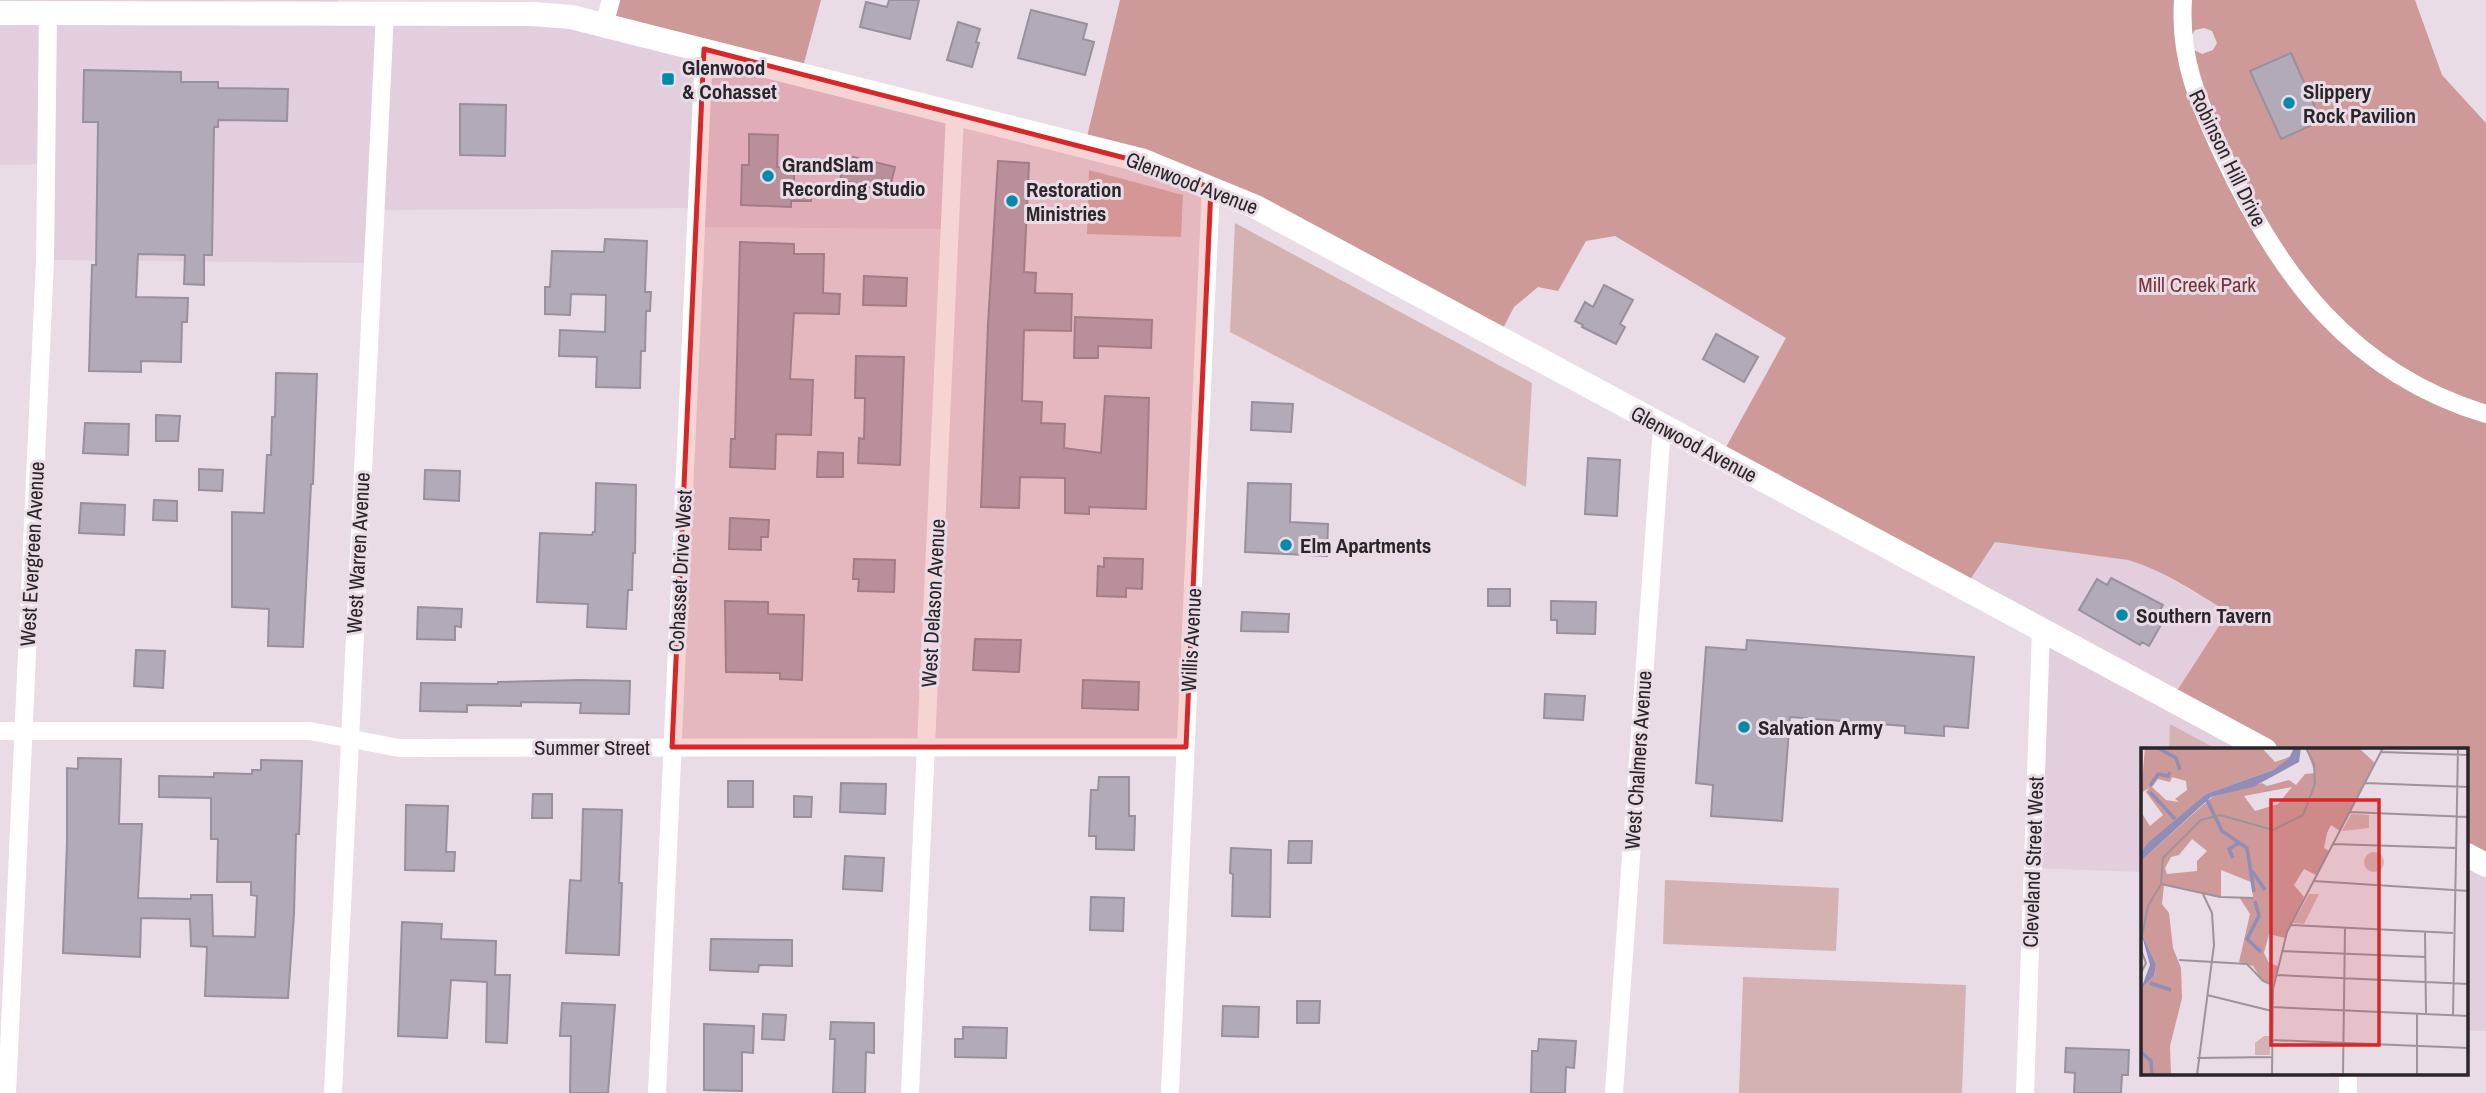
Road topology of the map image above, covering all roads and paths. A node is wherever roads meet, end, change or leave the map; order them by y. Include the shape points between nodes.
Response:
1 (611, 0) edge
2 (2183, 0) edge
3 (338, 6) edge
4 (0, 13) edge
5 (385, 13) junction
6 (48, 15) junction
7 (604, 24) junction
8 (704, 49) junction
9 (955, 114) junction
10 (1211, 188) junction
11 (2486, 414) edge
12 (1662, 427) junction
13 (2041, 631) junction
14 (0, 731) edge
15 (23, 731) junction
16 (349, 739) junction
17 (673, 747) junction
18 (926, 747) junction
19 (1186, 747) junction
20 (2260, 748) edge
21 (2468, 856) edge
22 (2486, 865) edge
23 (7, 1093) edge
24 (332, 1093) edge
25 (657, 1093) edge
26 (910, 1093) edge
27 (1170, 1093) edge
28 (1614, 1093) edge
29 (2025, 1093) edge

1 - 7 street
2 - 11 street, Robinson Hill Drive via 2187,66 2201,107 2243,199 2297,284 2367,355 2444,398
3 - 5 main road, Glenwood Avenue
3 - 6 main road, Glenwood Avenue
4 - 6 main road, Glenwood Avenue
5 - 7 main road, Glenwood Avenue via 533,14
5 - 16 street, West Warren Avenue
6 - 15 street, West Evergreen Avenue via 46,260
7 - 8 main road, Glenwood Avenue
8 - 9 main road, Glenwood Avenue
8 - 17 street, Cohasset Drive West
9 - 10 main road, Glenwood Avenue via 1144,160
9 - 18 street, West Delason Avenue
10 - 12 main road, Glenwood Avenue via 1268,213
10 - 19 street, Willis Avenue
12 - 13 main road, Glenwood Avenue
12 - 28 street, West Chalmers Avenue
13 - 20 main road, Glenwood Avenue
13 - 29 street, Cleveland Street West
14 - 15 street, Summer Street
15 - 16 street, Summer Street via 310,731
15 - 23 street, West Evergreen Avenue
16 - 17 street, Summer Street via 399,748
16 - 24 street, West Warren Avenue
17 - 18 street, Summer Street
17 - 25 street, Cohasset Drive West
18 - 19 street, Summer Street
18 - 26 street, West Delason Avenue
19 - 27 street, Willis Avenue
21 - 22 main road

